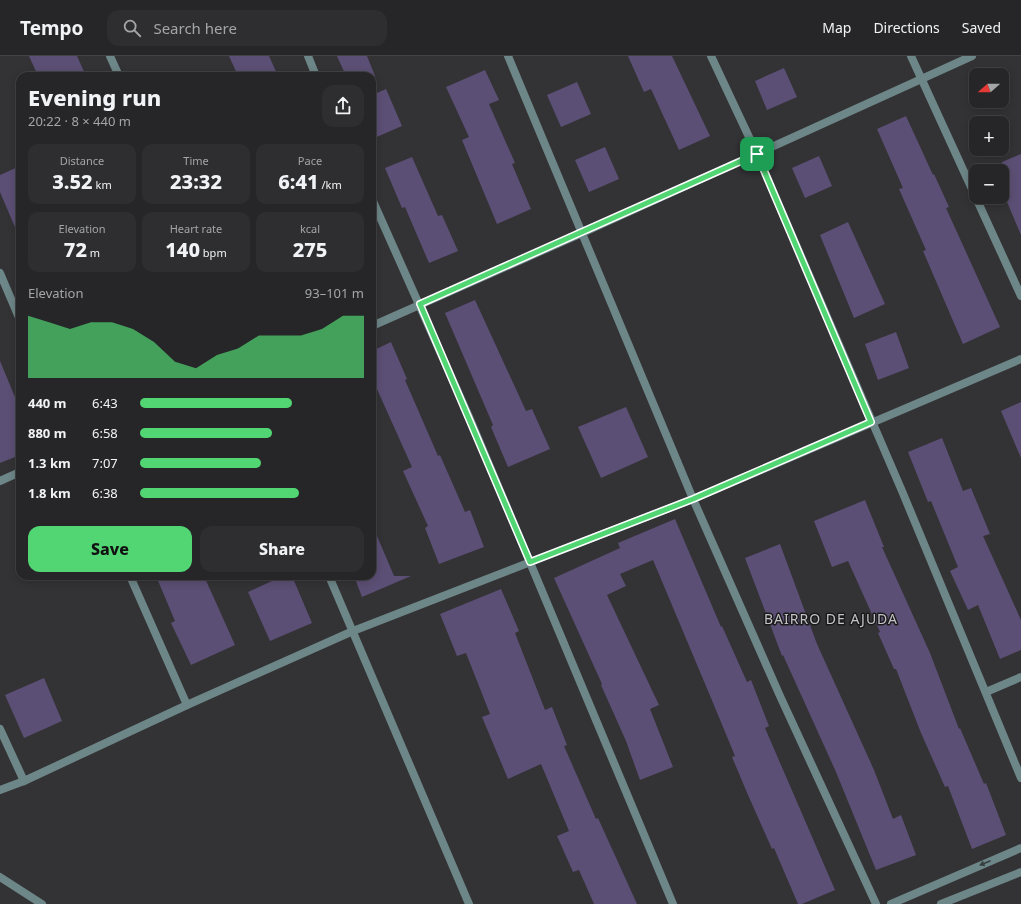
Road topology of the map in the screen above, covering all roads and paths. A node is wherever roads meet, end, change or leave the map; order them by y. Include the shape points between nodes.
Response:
1 (110, 56) edge
2 (308, 56) edge
3 (508, 56) edge
4 (711, 56) edge
5 (910, 56) edge
6 (972, 56) edge
7 (117, 72) edge
8 (314, 72) edge
9 (920, 78) junction
10 (757, 154) junction
11 (376, 208) edge
12 (582, 233) junction
13 (0, 273) edge
14 (1021, 296) edge
15 (420, 304) junction
16 (16, 311) edge
17 (376, 324) edge
18 (1021, 359) edge
19 (871, 422) junction
20 (16, 474) edge
21 (0, 481) edge
22 (693, 499) junction
23 (530, 562) junction
24 (132, 580) edge
25 (331, 580) edge
26 (353, 631) junction
27 (1021, 677) edge
28 (986, 692) junction
29 (187, 705) junction
30 (0, 729) edge
31 (1021, 778) edge
32 (24, 781) junction
33 (0, 790) edge
34 (1021, 848) edge
35 (1021, 872) edge
36 (0, 877) edge
37 (42, 904) edge
38 (470, 904) edge
39 (673, 904) edge
40 (876, 904) edge
41 (892, 904) edge
42 (941, 904) edge

1 - 7 street
2 - 8 street
3 - 12 street
4 - 10 street
5 - 9 street
6 - 9 street
9 - 10 street
9 - 14 street
10 - 12 street
10 - 19 street
11 - 15 street
12 - 15 street
12 - 22 street
13 - 16 street
15 - 17 street
15 - 23 street
18 - 19 street
19 - 22 street
19 - 28 street
20 - 21 street
22 - 23 street
22 - 40 street
23 - 26 street
23 - 39 street
24 - 29 street
25 - 26 street
26 - 29 street
26 - 38 street
27 - 28 street
28 - 31 street
29 - 32 street
30 - 32 street
32 - 33 street
34 -> 41 street
35 - 42 street
36 - 37 street

